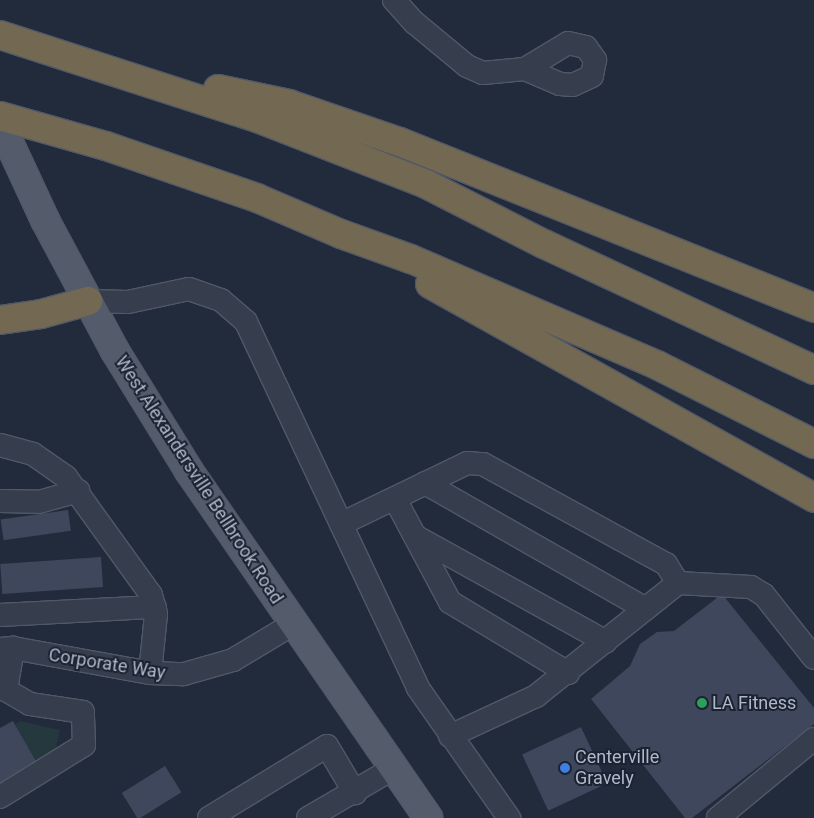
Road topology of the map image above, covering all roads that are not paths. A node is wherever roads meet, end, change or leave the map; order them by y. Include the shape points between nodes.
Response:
1 (394, 0) edge
2 (0, 35) edge
3 (73, 58) junction
4 (524, 69) dead end
5 (0, 116) edge
6 (0, 123) edge
7 (341, 234) junction
8 (88, 301) junction
9 (814, 308) edge
10 (0, 320) edge
11 (814, 370) edge
12 (814, 444) edge
13 (0, 445) edge
14 (425, 483) junction
15 (78, 491) junction
16 (395, 498) junction
17 (814, 498) edge
18 (0, 501) edge
19 (341, 524) junction
20 (415, 536) junction
21 (678, 583) junction
22 (155, 607) junction
23 (646, 609) junction
24 (0, 615) edge
25 (293, 624) junction
26 (606, 642) junction
27 (7, 648) edge
28 (814, 658) edge
29 (150, 673) junction
30 (568, 673) junction
31 (3, 690) edge
32 (450, 736) junction
33 (814, 739) edge
34 (394, 768) junction
35 (355, 793) junction
36 (0, 797) edge
37 (208, 818) edge
38 (308, 818) edge
39 (428, 818) edge
40 (509, 818) edge
41 (718, 818) edge

1 - 4 street via 415,24 467,66 483,73
2 - 3 highway
3 - 9 highway via 289,104 489,175
3 - 11 highway via 257,118 426,184 544,244
5 - 7 highway via 106,146 257,198
6 - 8 main road, West Alexandersville Bellbrook Road
7 - 12 highway via 420,263 648,361
7 - 17 highway
8 - 10 highway via 41,314
8 - 19 street via 128,302 189,289 207,293 234,310 246,322 268,365
8 - 25 main road, West Alexandersville Bellbrook Road via 189,471
13 - 15 street via 46,461
14 - 16 street
14 - 21 street via 467,463 483,464 666,564
14 - 23 street
15 - 18 street via 39,502
15 - 22 street via 151,595
16 - 19 street
16 - 20 street
19 - 32 street via 418,688
20 - 26 street
20 - 30 street via 450,602
21 - 23 street
21 - 28 street via 751,587 764,595
22 - 24 street
22 - 29 street
23 - 26 street
25 - 29 street, Corporate Way via 255,648 211,668 184,674
25 - 34 main road, West Alexandersville Bellbrook Road
26 - 30 street
27 - 29 street, Corporate Way
27 - 31 street
30 - 32 street via 536,696
31 - 36 street via 30,704 83,712 84,745
32 - 40 street
33 - 41 street
34 - 35 street
34 - 39 main road, West Alexandersville Bellbrook Road
35 - 37 street via 327,746
35 - 38 street

